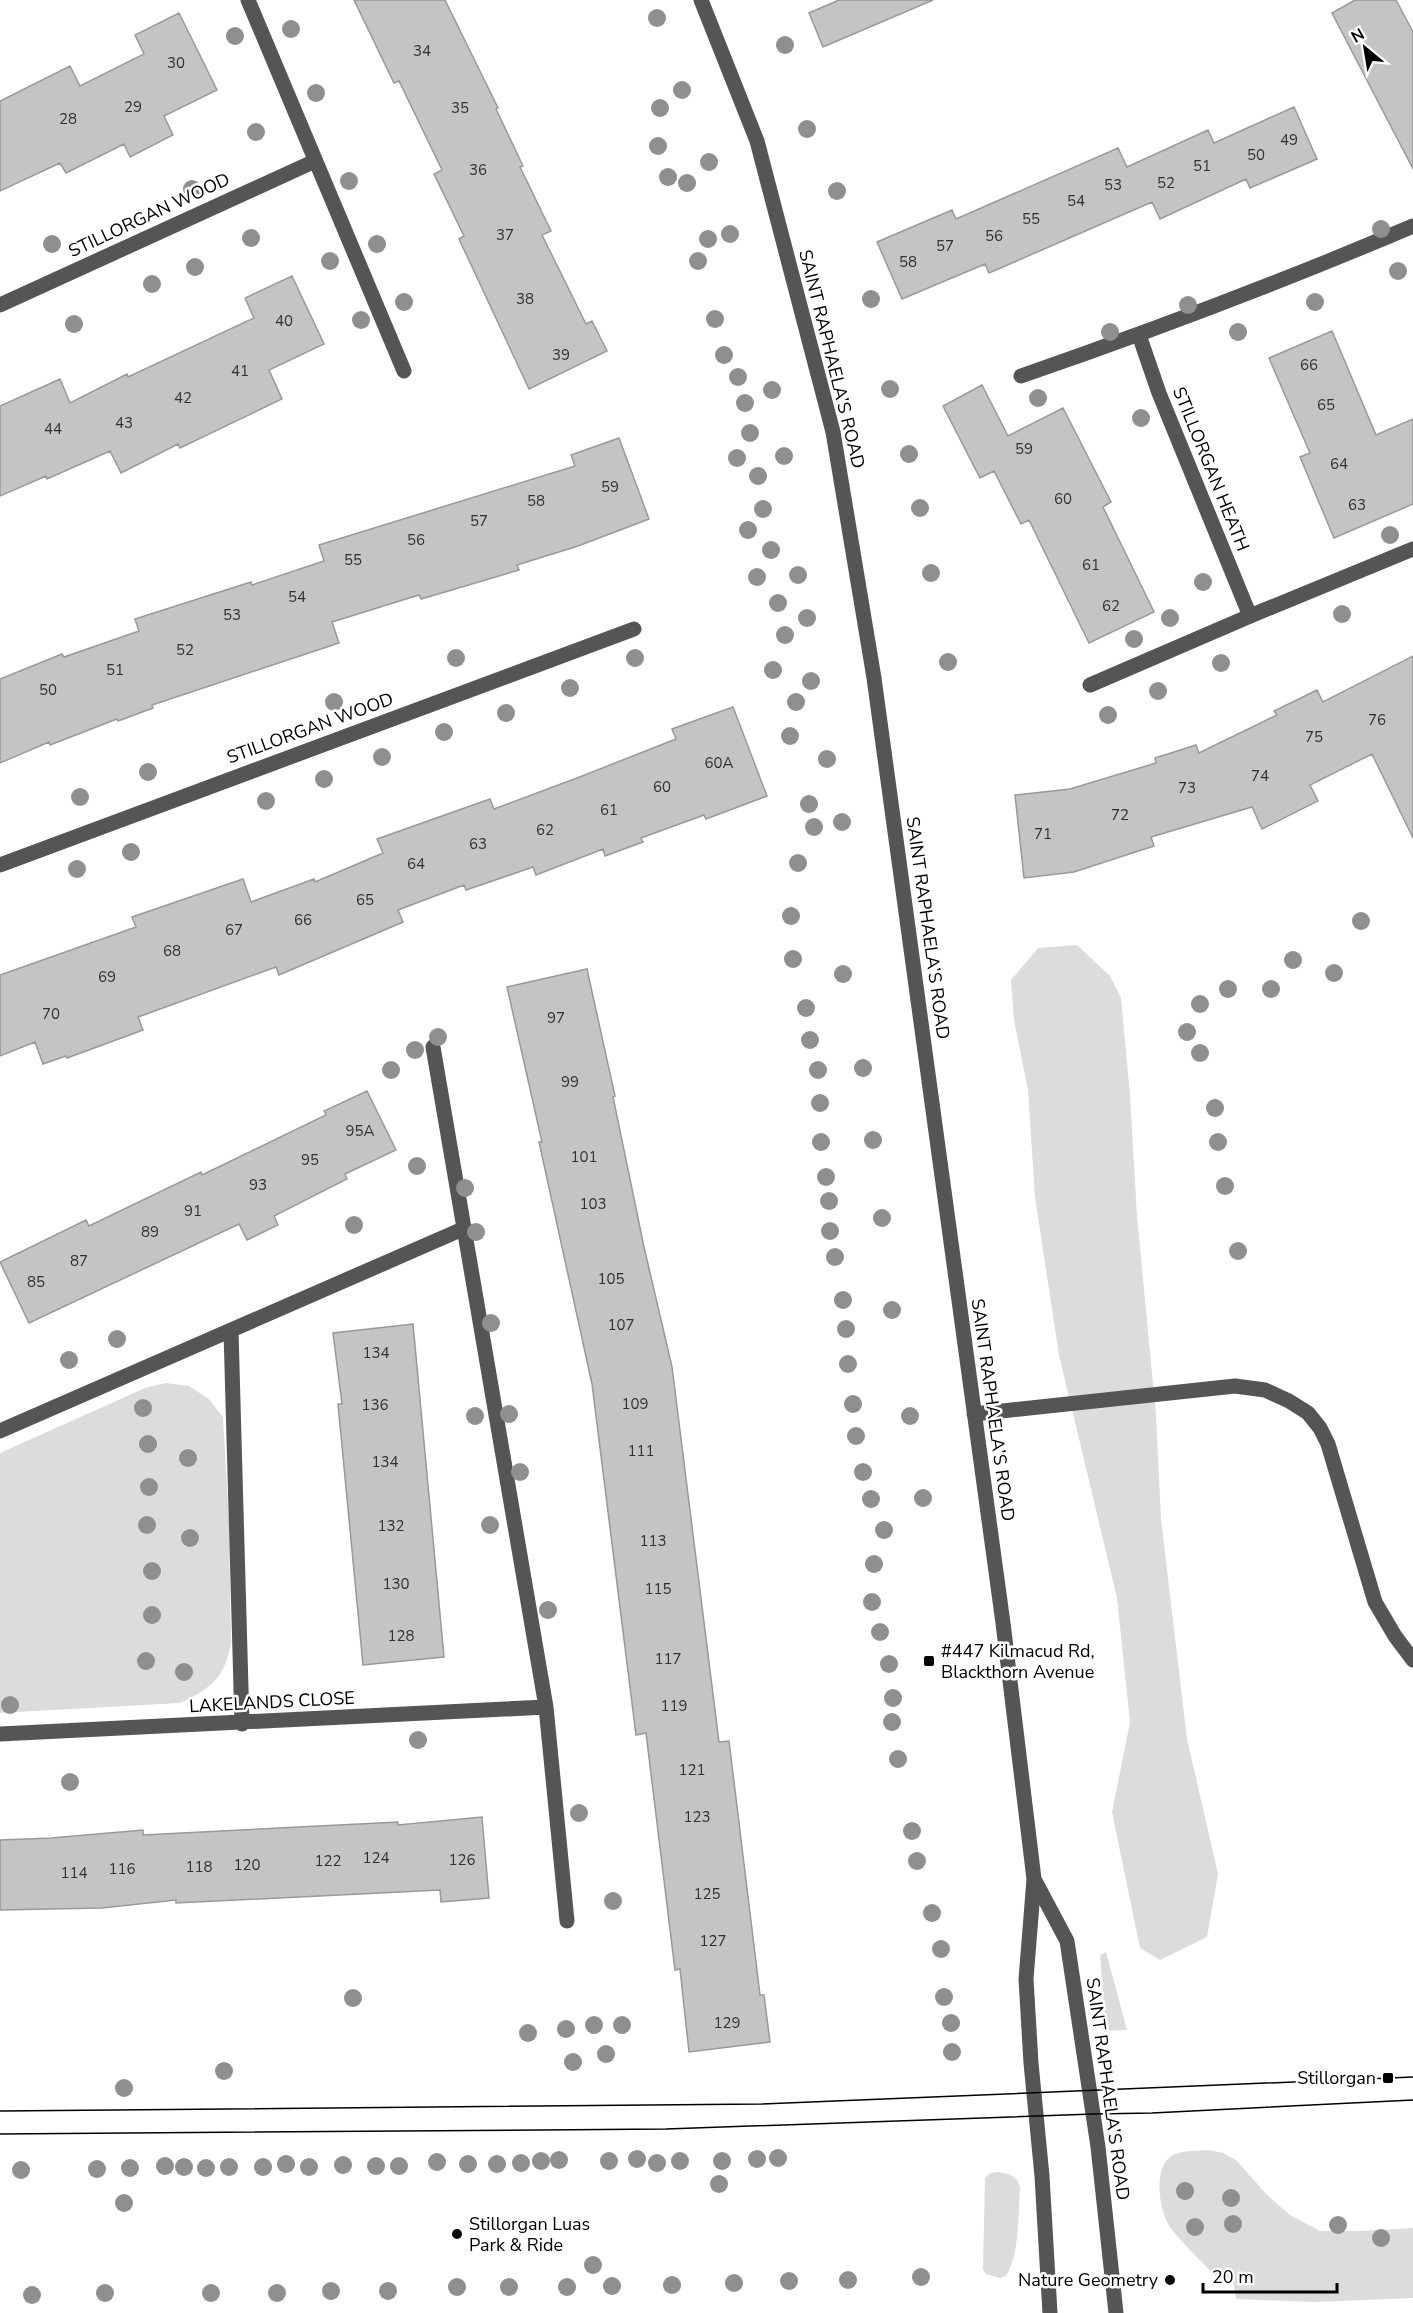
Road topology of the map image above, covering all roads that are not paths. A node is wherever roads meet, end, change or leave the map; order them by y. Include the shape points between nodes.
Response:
1 (248, 0) edge
2 (701, 0) edge
3 (315, 161) junction
4 (1413, 226) edge
5 (0, 305) edge
6 (1139, 335) junction
7 (404, 372) dead end
8 (1021, 376) dead end
9 (1413, 549) edge
10 (1250, 616) junction
11 (634, 628) dead end
12 (1090, 685) dead end
13 (0, 865) edge
14 (433, 1047) dead end
15 (465, 1228) junction
16 (231, 1331) junction
17 (974, 1414) junction
18 (0, 1431) edge
19 (1413, 1660) edge
20 (546, 1707) junction
21 (242, 1724) junction
22 (0, 1734) edge
23 (1034, 1879) junction
24 (567, 1921) dead end
25 (1050, 2313) edge
26 (1116, 2313) edge

1 - 3 street
2 - 17 street, SAINT RAPHAELA’S ROAD via 757,141 833,432 874,678
3 - 5 street, STILLORGAN WOOD
3 - 7 street
4 - 6 street
6 - 8 street
6 - 10 street, STILLORGAN HEATH
9 - 10 street
10 - 12 street
11 - 13 street, STILLORGAN WOOD
14 - 15 street
15 - 16 street
15 - 20 street
16 - 18 street
16 - 21 street
17 - 19 street via 1236,1386 1265,1390 1289,1401 1308,1413 1328,1444 1375,1602
17 - 23 street, SAINT RAPHAELA’S ROAD
20 - 21 street, LAKELANDS CLOSE
20 - 24 street
21 - 22 street, LAKELANDS CLOSE
23 - 25 street, SAINT RAPHAELA’S ROAD via 1026,1979
23 - 26 street, SAINT RAPHAELA’S ROAD via 1067,1941 1098,2147

